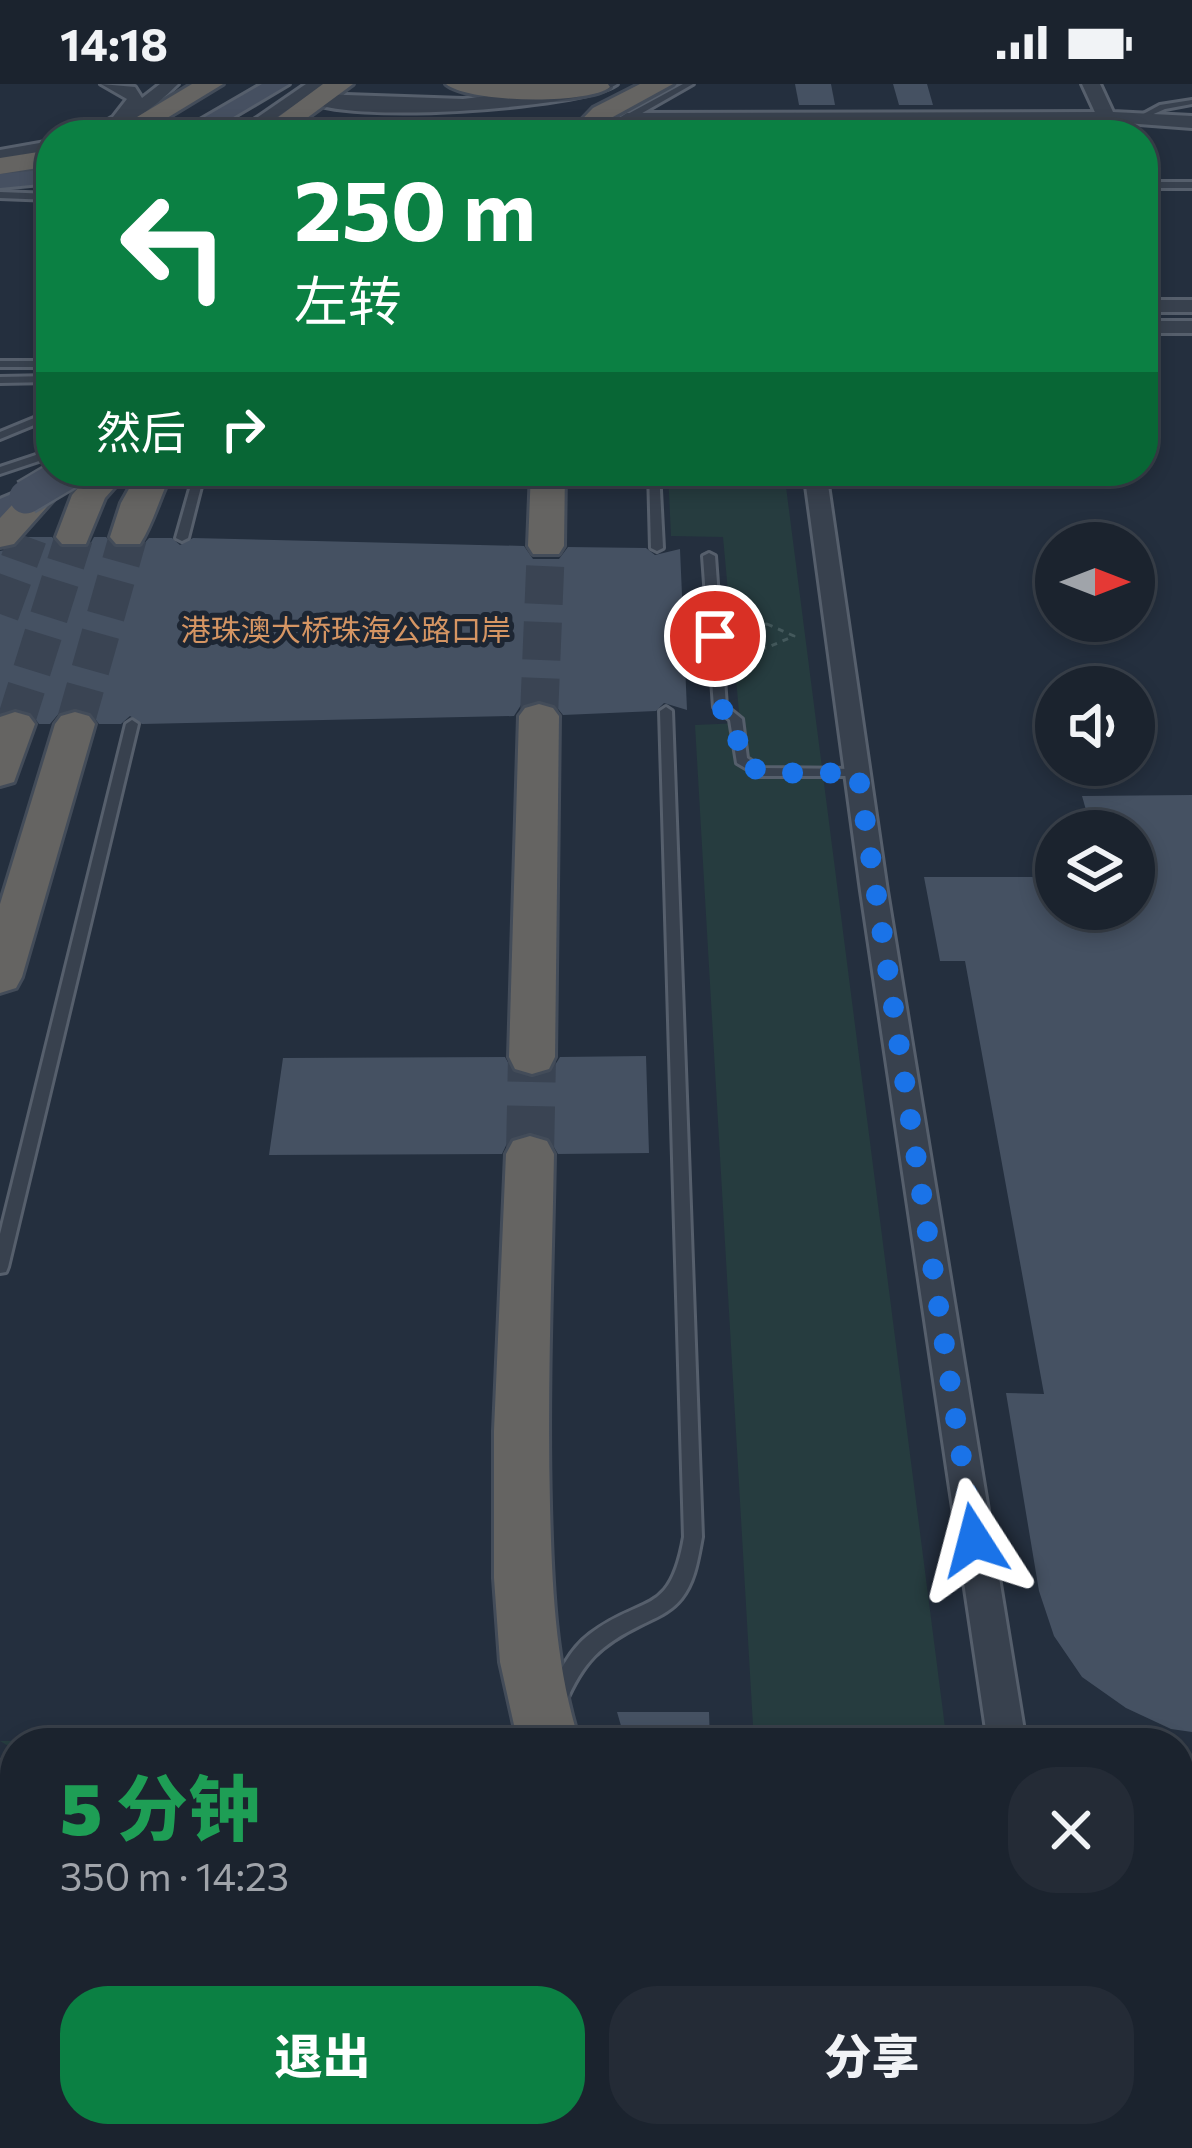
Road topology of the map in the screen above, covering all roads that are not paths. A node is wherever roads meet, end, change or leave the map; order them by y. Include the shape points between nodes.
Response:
1 (109, 84) edge
2 (170, 84) edge
3 (210, 84) edge
4 (242, 84) edge
5 (278, 84) edge
6 (459, 84) edge
7 (689, 84) edge
8 (1091, 84) edge
9 (603, 86) edge
10 (650, 88) edge
11 (1192, 102) edge
12 (301, 103) edge
13 (1106, 117) junction
14 (627, 118) joint
15 (1140, 118) junction
16 (123, 120) edge
17 (128, 120) edge
18 (136, 120) edge
19 (185, 120) edge
20 (195, 120) edge
21 (245, 120) edge
22 (266, 120) edge
23 (266, 120) edge
24 (595, 120) edge
25 (658, 120) edge
26 (1004, 120) edge
27 (1108, 120) edge
28 (1192, 122) edge
29 (36, 149) edge
30 (0, 155) edge
31 (36, 160) edge
32 (0, 166) edge
33 (36, 184) edge
34 (1158, 185) edge
35 (1192, 185) edge
36 (0, 193) edge
37 (36, 199) edge
38 (1158, 306) edge
39 (1192, 306) edge
40 (1158, 328) edge
41 (1192, 328) edge
42 (0, 364) edge
43 (36, 364) edge
44 (36, 379) edge
45 (0, 380) edge
46 (36, 416) edge
47 (36, 420) edge
48 (0, 423) edge
49 (0, 436) edge
50 (0, 471) edge
51 (72, 486) edge
52 (98, 486) edge
53 (122, 486) edge
54 (148, 486) edge
55 (196, 486) edge
56 (548, 486) edge
57 (655, 486) edge
58 (817, 486) edge
59 (29, 498) edge
60 (101, 537) junction
61 (182, 538) dead end
62 (546, 546) tunnel mouth
63 (657, 548) dead end
64 (709, 556) dead end
65 (666, 711) dead end
66 (539, 716) tunnel mouth
67 (45, 724) junction
68 (132, 724) dead end
69 (0, 772) edge
70 (858, 773) junction
71 (0, 865) edge
72 (0, 977) edge
73 (532, 1057) tunnel mouth
74 (530, 1154) tunnel mouth
75 (0, 1267) edge
76 (546, 1728) edge
77 (551, 1728) edge
78 (1005, 1728) edge

1 - 16 street via 135,99
2 - 17 street
3 - 18 highway
4 - 19 highway
5 - 20 main road
6 - 9 highway via 520,92
7 - 14 lane
8 - 13 street
9 - 12 street via 478,103
10 - 24 highway
11 - 15 lane
12 - 21 street
12 - 22 main road
12 - 23 street
13 - 15 street
13 - 26 street
13 - 27 lane
14 - 25 street
15 - 28 street
29 - 30 street
31 - 32 highway
33 - 36 highway
34 - 35 lane
36 - 37 lane
38 - 39 street
40 - 41 street
42 - 43 lane
44 - 45 lane
46 - 48 lane
47 - 49 lane
50 - 59 lane
51 - 59 highway via 39,519
52 - 60 highway via 89,495
53 - 60 highway
54 - 60 highway
55 - 61 lane
56 - 62 highway
57 - 63 lane
58 - 70 street
64 - 70 lane via 719,707 736,719 741,760 759,772
65 - 77 lane via 690,1559 669,1601 583,1654 559,1693
66 - 73 highway
67 - 69 highway
67 - 71 highway
67 - 72 highway
68 - 75 lane
70 - 78 street
74 - 76 highway via 523,1576

